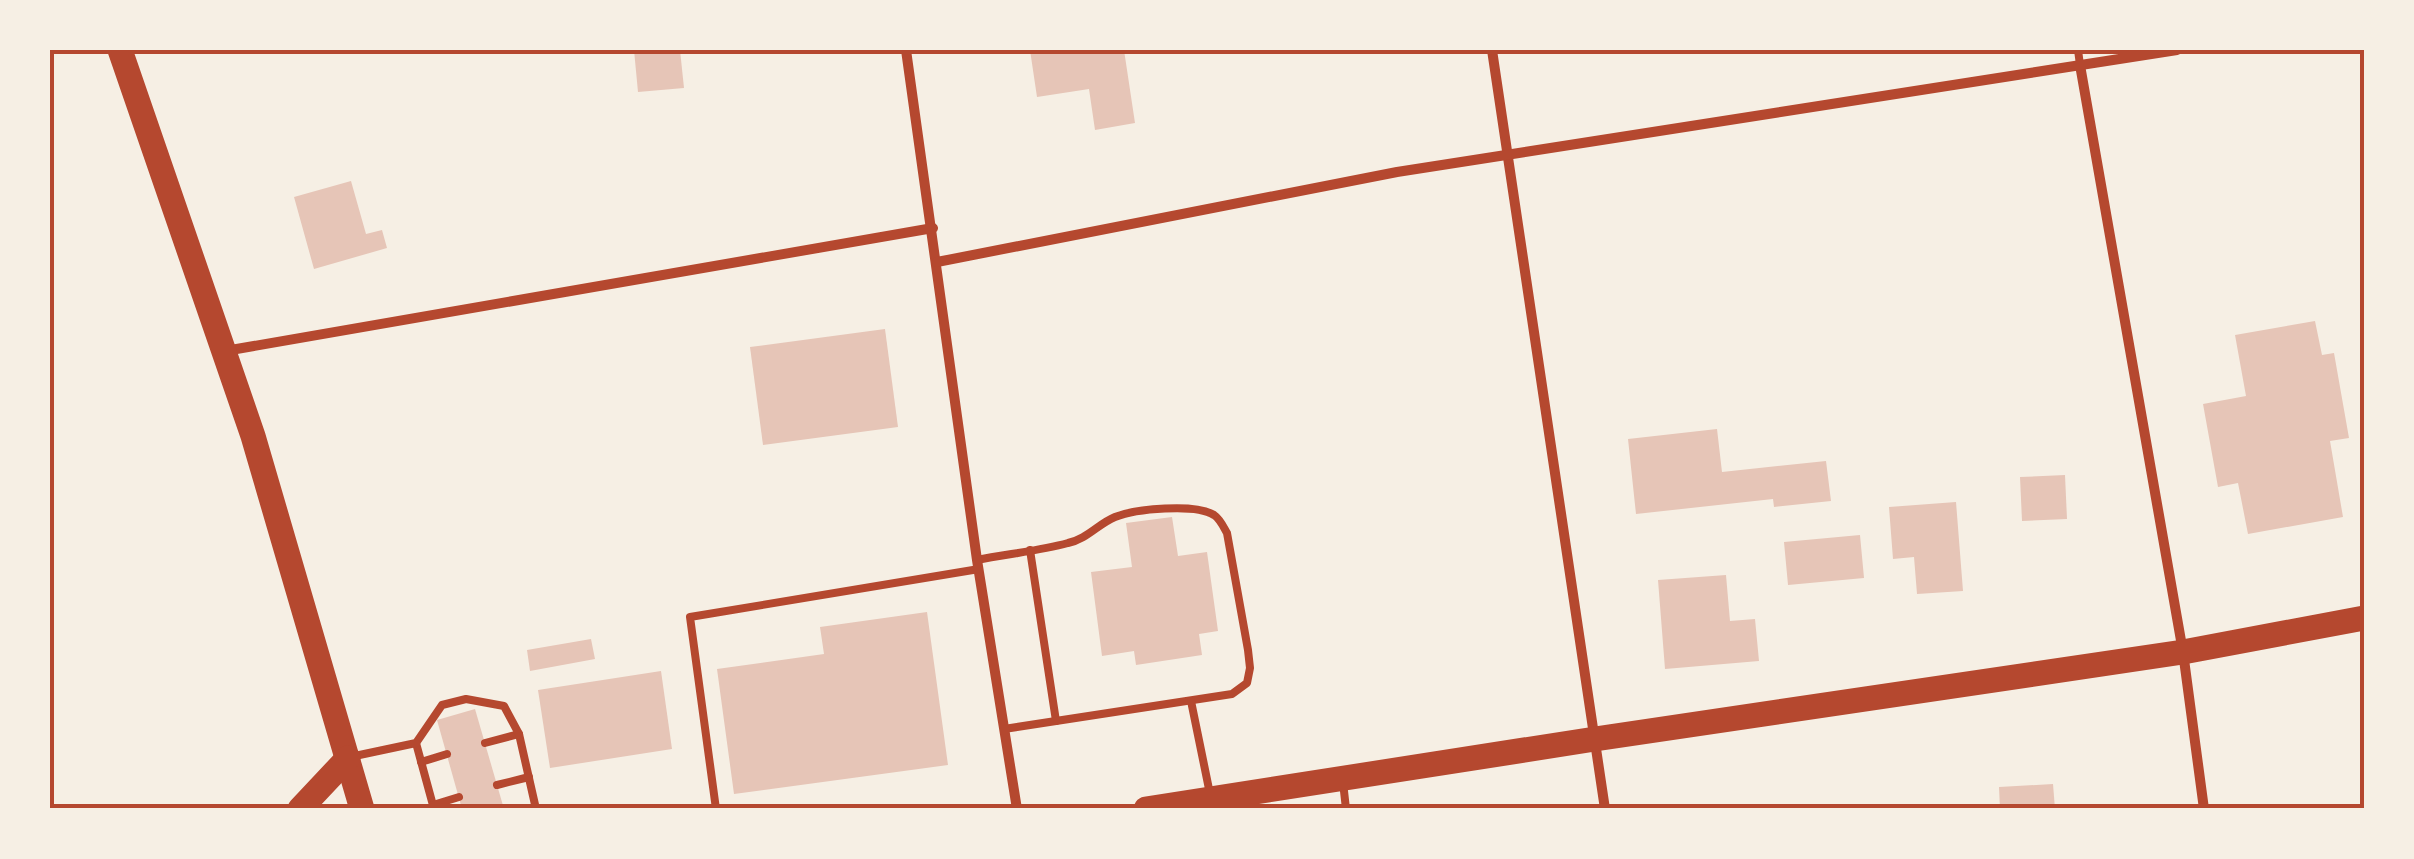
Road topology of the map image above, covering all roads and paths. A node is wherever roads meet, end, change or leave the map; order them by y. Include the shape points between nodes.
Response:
1 (120, 50) edge
2 (906, 50) edge
3 (1492, 50) edge
4 (2078, 50) edge
5 (2177, 50) edge
6 (2080, 64) junction
7 (1506, 156) junction
8 (932, 228) junction
9 (937, 262) junction
10 (224, 351) junction
11 (1030, 550) junction
12 (978, 565) junction
13 (2364, 618) edge
14 (2184, 652) junction
15 (1192, 701) junction
16 (1056, 721) junction
17 (1004, 729) junction
18 (519, 734) junction
19 (1594, 738) junction
20 (416, 743) junction
21 (485, 743) dead end
22 (447, 754) dead end
23 (348, 758) junction
24 (421, 762) junction
25 (529, 777) junction
26 (1342, 778) junction
27 (497, 785) dead end
28 (459, 797) dead end
29 (1211, 799) junction
30 (434, 807) edge
31 (300, 809) edge
32 (362, 809) edge
33 (536, 809) edge
34 (716, 809) edge
35 (1017, 809) edge
36 (1146, 809) edge
37 (1346, 809) edge
38 (1605, 809) edge
39 (2204, 809) edge

1 - 10 main road
2 - 8 street
3 - 7 street
4 - 6 lane
5 - 6 street
6 - 7 street
6 - 14 street
7 - 9 street
7 - 19 street
8 - 9 street
8 - 10 street
9 - 12 street
10 - 23 main road
11 - 12 lane
11 - 15 lane via 1070,543 1128,514 1188,508 1218,517 1227,533 1250,668 1247,683 1232,694
11 - 16 lane
12 - 17 street
12 - 34 lane via 690,616
13 - 14 main road
14 - 19 main road
14 - 39 street
15 - 16 lane
15 - 29 lane
16 - 17 lane
17 - 35 street
18 - 20 lane via 504,706 466,698 442,705
18 - 21 lane
18 - 25 lane
19 - 26 main road
19 - 38 street
20 - 23 lane
20 - 24 lane
22 - 24 lane
23 - 31 main road
23 - 32 main road
24 - 30 lane
25 - 27 lane
25 - 33 lane
26 - 29 main road
26 - 37 lane
28 - 30 lane
29 - 36 main road

